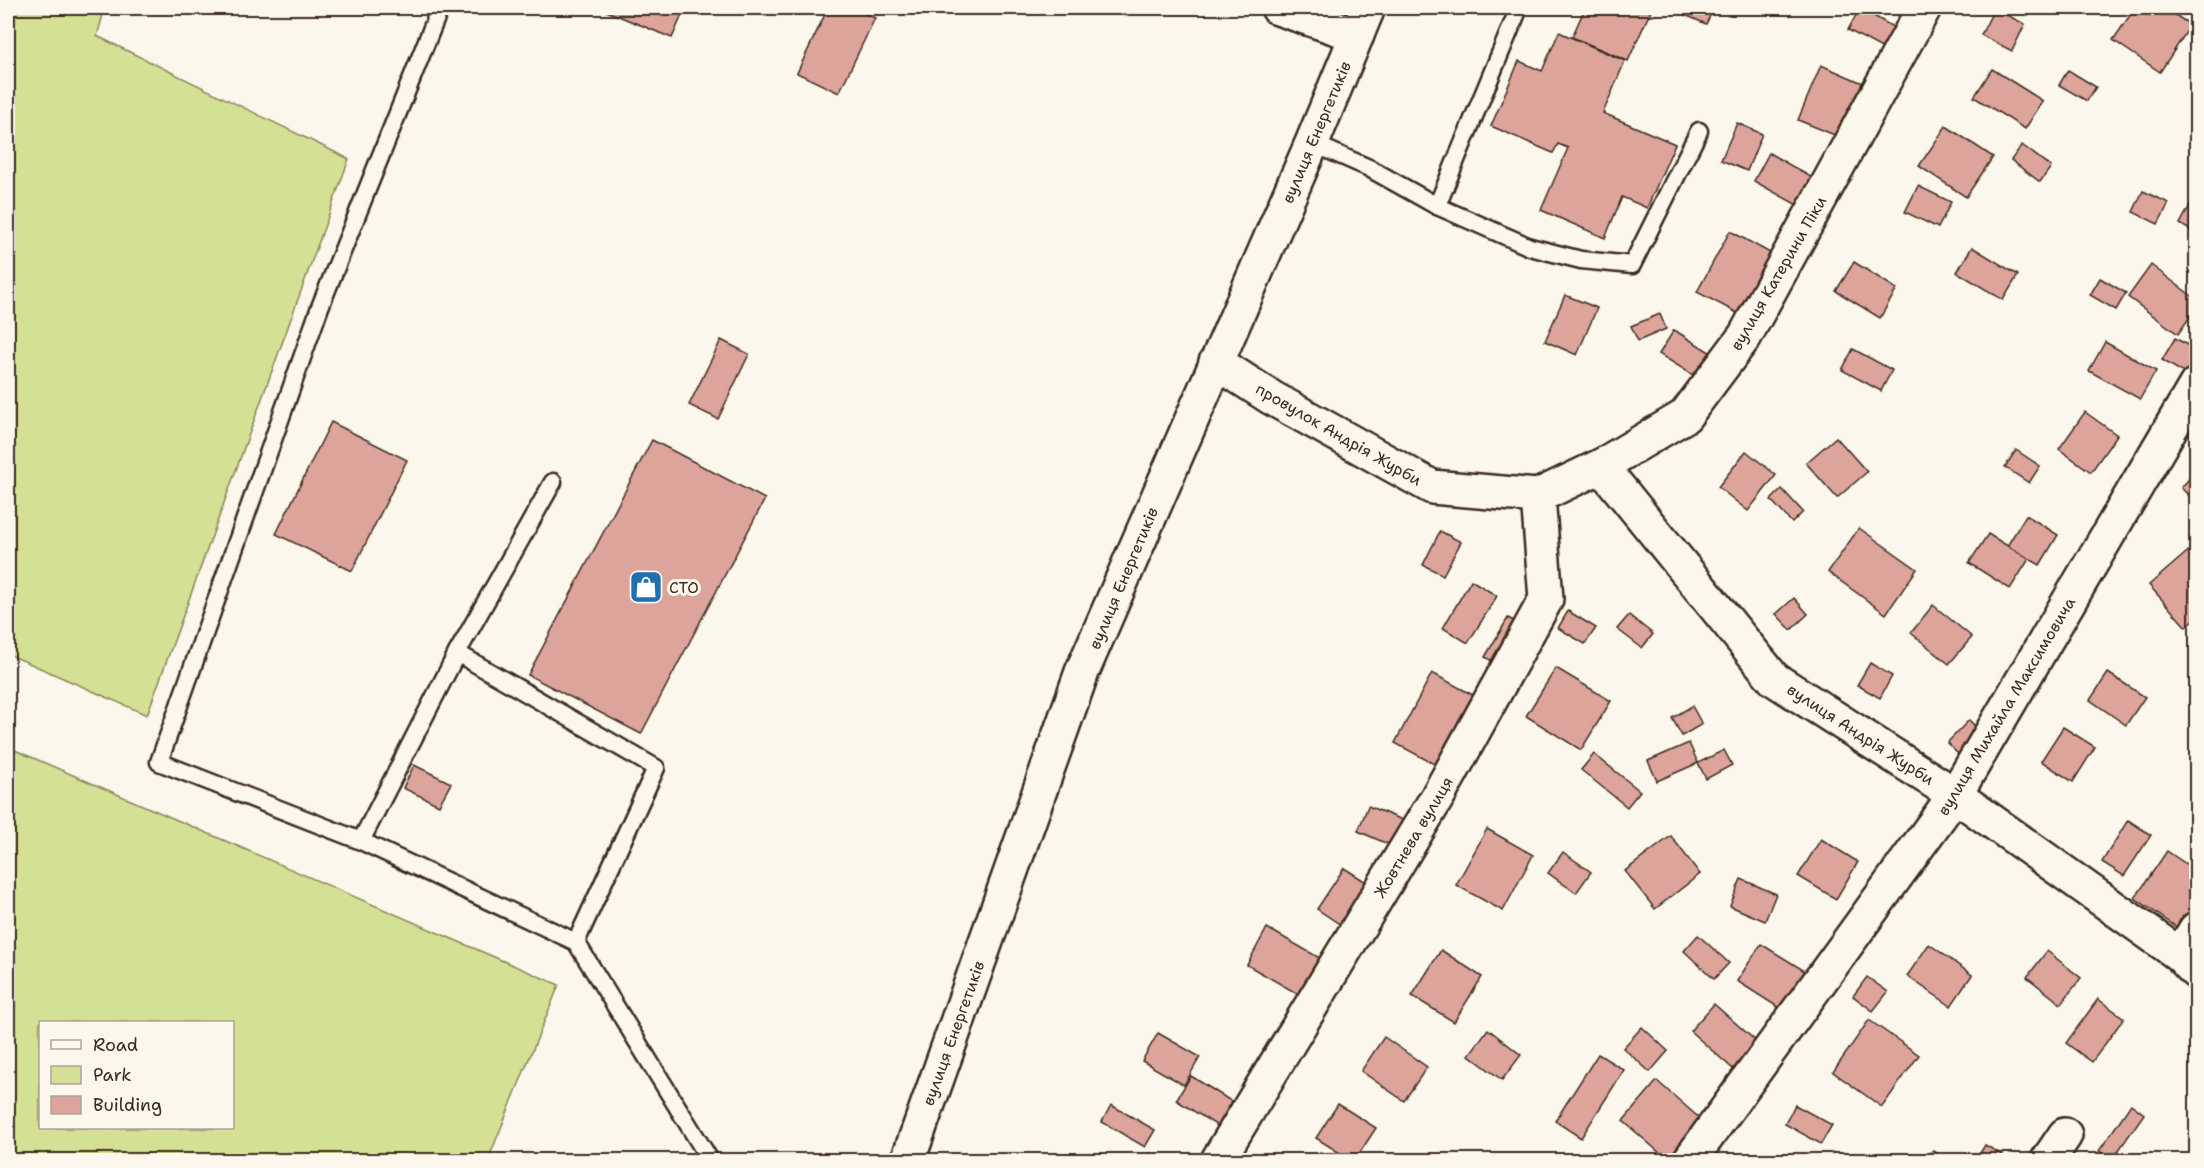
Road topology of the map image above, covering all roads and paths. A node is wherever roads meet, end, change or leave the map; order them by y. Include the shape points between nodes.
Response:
1 (440, 8) edge
2 (1278, 8) edge
3 (1519, 8) edge
4 (1924, 8) edge
5 (1362, 21) edge
6 (1699, 131) dead end
7 (1312, 143) junction
8 (1437, 206) junction
9 (1216, 362) junction
10 (2196, 385) edge
11 (1601, 466) junction
12 (553, 482) dead end
13 (1538, 496) junction
14 (457, 653) junction
15 (1955, 795) junction
16 (361, 841) junction
17 (576, 942) junction
18 (2191, 952) edge
19 (710, 1161) edge
20 (908, 1161) edge
21 (1218, 1161) edge
22 (1690, 1161) edge

1 - 16 lane via 320,307 159,762
2 - 5 street
3 - 8 lane
4 - 11 street, вулиця Катерини Піки via 1745,336 1685,416
5 - 7 street, вулиця Енергетиків
6 - 8 lane via 1632,265 1581,260 1530,247
7 - 8 lane
7 - 9 street, вулиця Енергетиків
9 - 13 street, провулок Андрія Журби via 1272,398 1432,487
9 - 20 street, вулиця Енергетиків via 1082,672
10 - 15 street, вулиця Михайла Максимовича
11 - 13 street, вулиця Катерини Піки
11 - 15 street, вулиця Андрія Журби via 1774,678
12 - 14 lane
13 - 21 street, Жовтнева вулиця via 1546,599 1438,796
14 - 16 lane
14 - 17 lane via 656,768
15 - 18 street, вулиця Андрія Журби
15 - 22 street, вулиця Михайла Максимовича
16 - 17 lane
17 - 19 lane

